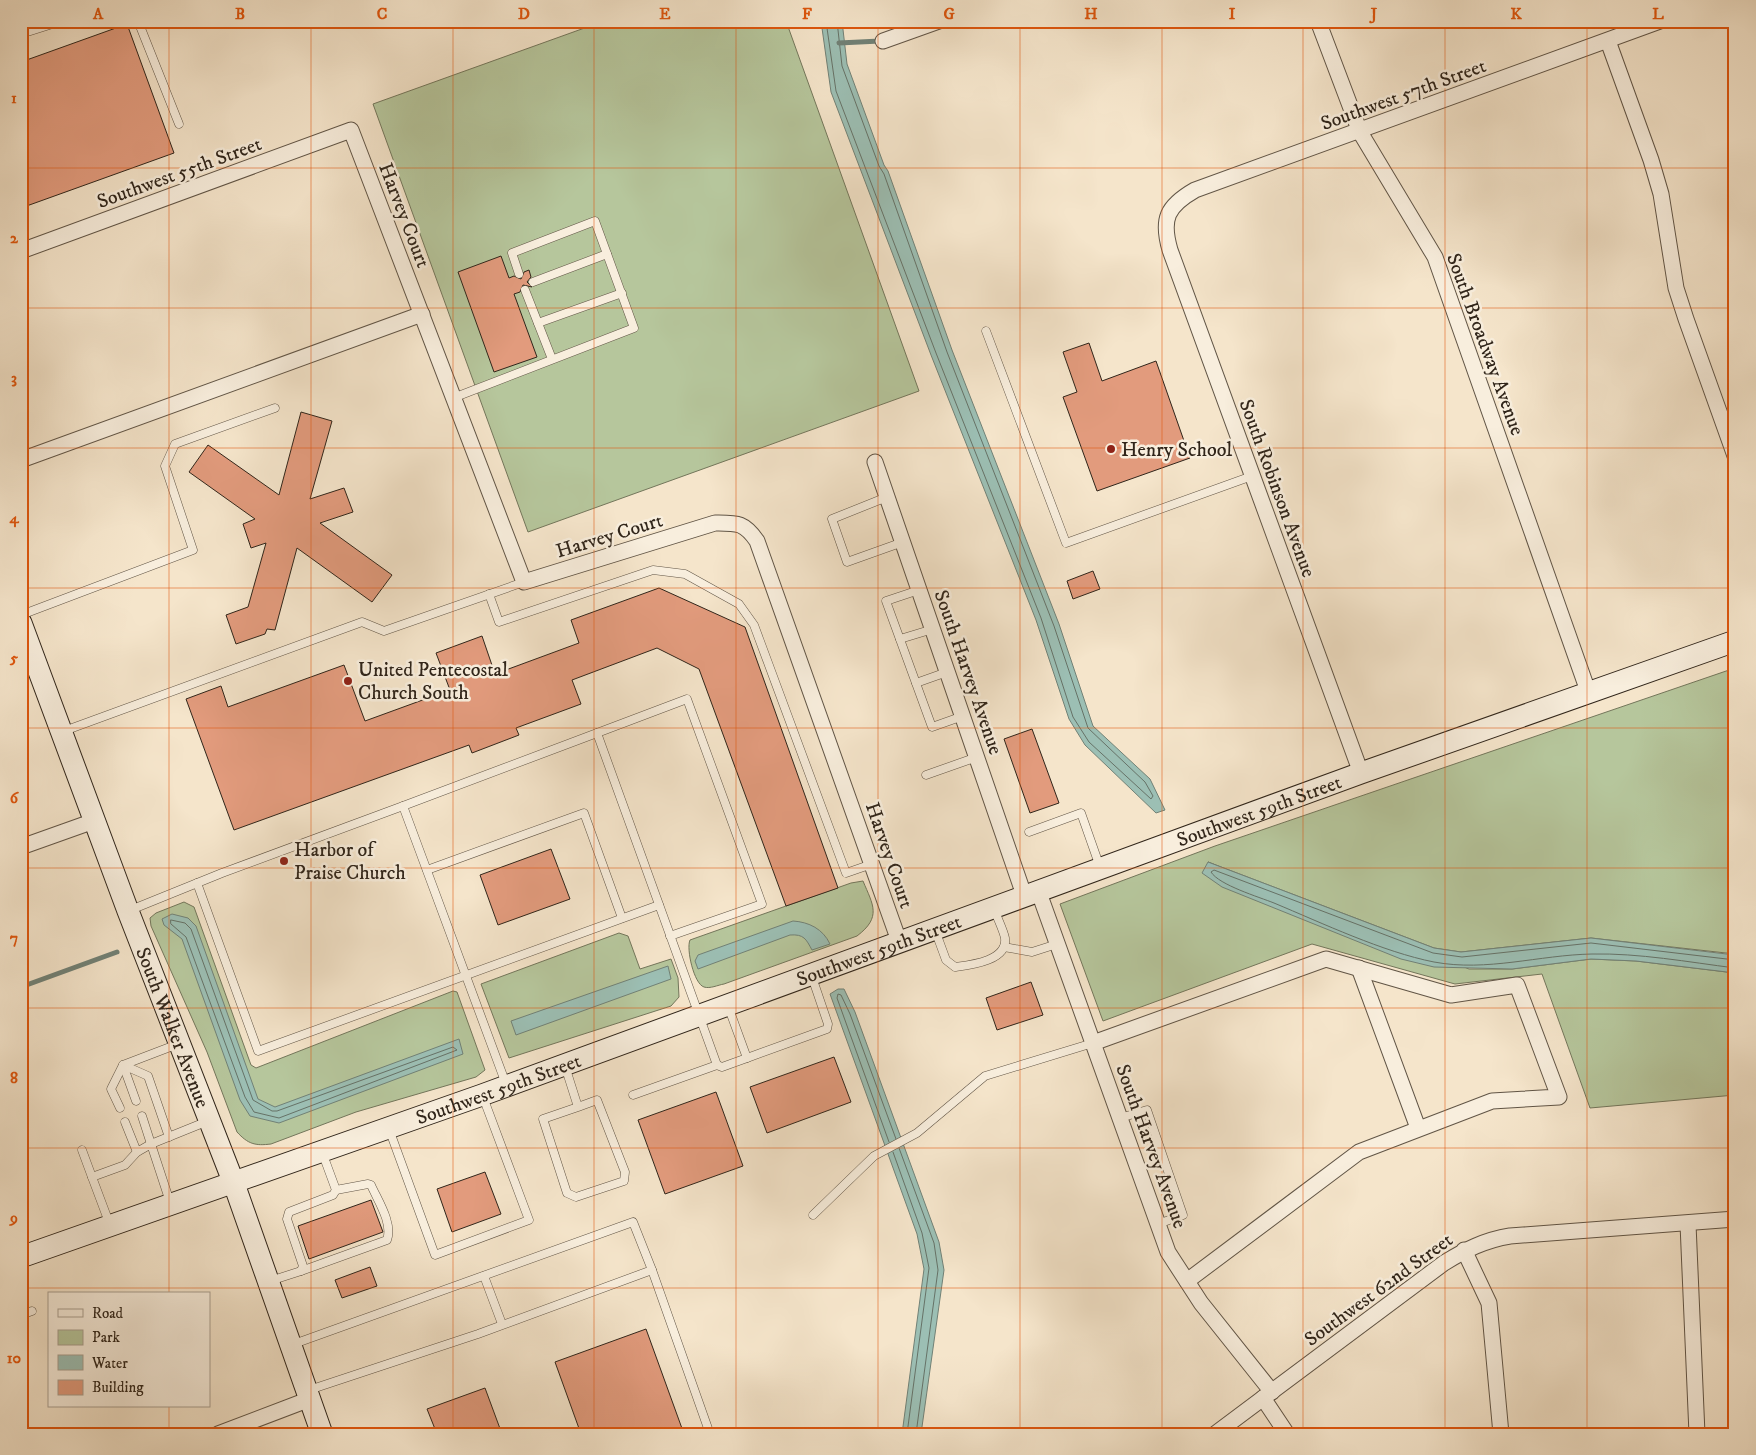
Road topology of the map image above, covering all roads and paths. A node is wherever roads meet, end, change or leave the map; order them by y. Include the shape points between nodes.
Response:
1 (62, 21) edge
2 (138, 21) edge
3 (939, 21) edge
4 (1318, 21) edge
5 (1660, 21) edge
6 (21, 34) edge
7 (883, 41) dead end
8 (1608, 41) junction
9 (179, 124) dead end
10 (351, 130) joint
11 (1360, 132) junction
12 (1167, 216) joint
13 (21, 251) edge
14 (607, 254) junction
15 (519, 274) dead end
16 (533, 282) dead end
17 (525, 290) dead end
18 (622, 293) junction
19 (422, 314) junction
20 (538, 322) junction
21 (986, 331) dead end
22 (552, 359) junction
23 (454, 398) junction
24 (276, 408) dead end
25 (22, 456) edge
26 (1735, 456) edge
27 (875, 462) dead end
28 (1252, 476) junction
29 (887, 497) junction
30 (903, 542) junction
31 (524, 582) junction
32 (919, 590) junction
33 (489, 594) junction
34 (21, 615) edge
35 (21, 623) edge
36 (933, 629) junction
37 (900, 640) junction
38 (1733, 644) edge
39 (948, 672) junction
40 (916, 683) junction
41 (1589, 694) junction
42 (963, 716) junction
43 (62, 732) junction
44 (597, 733) junction
45 (977, 757) junction
46 (1361, 773) junction
47 (926, 775) dead end
48 (403, 806) junction
49 (94, 821) junction
50 (1029, 832) dead end
51 (21, 847) edge
52 (872, 864) junction
53 (1100, 867) junction
54 (427, 870) junction
55 (197, 883) junction
56 (1031, 892) junction
57 (659, 905) junction
58 (993, 906) junction
59 (128, 911) junction
60 (622, 918) junction
61 (934, 928) junction
62 (670, 936) junction
63 (899, 941) junction
64 (1057, 944) junction
65 (1004, 947) junction
66 (1358, 968) junction
67 (466, 974) junction
68 (810, 974) junction
69 (727, 1004) junction
70 (699, 1014) junction
71 (180, 1043) junction
72 (1093, 1043) junction
73 (747, 1058) junction
74 (564, 1064) junction
75 (123, 1065) junction
76 (717, 1065) junction
77 (507, 1086) junction
78 (482, 1095) junction
79 (632, 1095) dead end
80 (136, 1101) dead end
81 (578, 1107) junction
82 (120, 1108) dead end
83 (142, 1116) dead end
84 (1120, 1118) junction
85 (210, 1121) junction
86 (125, 1122) dead end
87 (388, 1127) junction
88 (1418, 1128) junction
89 (169, 1137) junction
90 (151, 1144) junction
91 (82, 1150) dead end
92 (321, 1150) junction
93 (137, 1152) junction
94 (92, 1177) junction
95 (233, 1181) junction
96 (336, 1190) junction
97 (171, 1204) junction
98 (813, 1215) dead end
99 (1735, 1219) edge
100 (1158, 1224) junction
101 (1688, 1224) junction
102 (110, 1226) junction
103 (1464, 1250) junction
104 (21, 1258) edge
105 (652, 1270) junction
106 (300, 1271) junction
107 (484, 1276) junction
108 (269, 1281) junction
109 (1188, 1281) junction
110 (32, 1311) dead end
111 (21, 1316) edge
112 (502, 1324) junction
113 (291, 1345) junction
114 (309, 1395) junction
115 (1267, 1395) junction
116 (218, 1434) edge
117 (322, 1434) edge
118 (710, 1434) edge
119 (1214, 1434) edge
120 (1287, 1434) edge
121 (1501, 1434) edge
122 (1697, 1434) edge

1 - 6 lane
2 - 9 lane
3 - 7 street
4 - 11 street, South Broadway Avenue
5 - 8 street, Southwest 57th Street
8 - 11 street, Southwest 57th Street
8 - 26 street via 1661,194 1681,304
10 - 13 street, Southwest 55th Street
10 - 19 street, Harvey Court
11 - 12 street, Southwest 57th Street via 1195,190 1179,199
11 - 41 street, South Broadway Avenue via 1435,257
12 - 28 street, South Robinson Avenue via 1165,232 1170,250
14 - 15 lane via 595,221 512,253
14 - 16 lane
14 - 18 lane
17 - 20 lane
18 - 20 lane
18 - 22 lane via 634,328
19 - 23 street, Harvey Court
19 - 25 street
20 - 22 lane
21 - 28 lane via 1066,543
22 - 23 lane
23 - 31 street, Harvey Court
24 - 34 lane via 175,444 165,466 193,550
27 - 29 street, South Harvey Avenue
28 - 46 street, South Robinson Avenue
29 - 30 street, South Harvey Avenue
29 - 30 lane via 832,519 847,562
30 - 32 street, South Harvey Avenue
31 - 33 lane
31 - 52 street, Harvey Court via 715,523 737,523 748,529 757,541
32 - 36 street, South Harvey Avenue
32 - 37 lane via 886,601
33 - 43 lane via 384,631 362,622
33 - 52 lane via 499,622 653,570 685,574 739,604 754,625 846,873
35 - 43 main road, South Walker Avenue
36 - 37 lane
36 - 39 street, South Harvey Avenue
37 - 40 lane
38 - 41 main road, Southwest 59th Street
39 - 40 lane
39 - 42 street, South Harvey Avenue
40 - 42 lane via 932,727
41 - 46 main road, Southwest 59th Street
42 - 45 street, South Harvey Avenue
43 - 49 main road, South Walker Avenue
44 - 48 lane
44 - 57 lane
44 - 62 lane via 687,699 759,894 762,904
45 - 47 lane
45 - 56 street, South Harvey Avenue
46 - 53 main road, Southwest 59th Street
48 - 54 lane
48 - 55 lane
49 - 51 street
49 - 59 main road, South Walker Avenue
50 - 53 lane via 1081,813
52 - 63 street, Harvey Court
53 - 56 main road, Southwest 59th Street
54 - 60 lane via 584,813
54 - 67 lane
55 - 59 lane
55 - 67 lane via 258,1051
56 - 58 main road, Southwest 59th Street
56 - 64 street, South Harvey Avenue
57 - 60 lane
57 - 62 lane
58 - 61 main road, Southwest 59th Street
58 - 65 lane via 1005,939
59 - 71 main road, South Walker Avenue
60 - 67 lane
61 - 63 main road, Southwest 59th Street
61 - 65 lane via 946,960 955,967 980,963
62 - 70 lane
63 - 68 main road, Southwest 59th Street
64 - 65 lane via 1032,952
64 - 72 street, South Harvey Avenue
66 - 72 street via 1326,959
66 - 88 street
66 - 88 street via 1452,994 1517,985 1559,1097 1492,1101
67 - 77 lane
68 - 69 main road, Southwest 59th Street
68 - 73 lane via 827,1029
69 - 70 main road, Southwest 59th Street
69 - 73 lane
70 - 74 main road, Southwest 59th Street
70 - 76 lane
71 - 75 lane
71 - 85 main road, South Walker Avenue
72 - 84 street, South Harvey Avenue
72 - 98 lane via 985,1076 917,1133 874,1156
73 - 76 lane via 722,1067
74 - 77 main road, Southwest 59th Street
74 - 81 lane
75 - 80 lane
75 - 82 lane via 111,1089
75 - 89 lane via 148,1076
76 - 79 lane
77 - 78 main road, Southwest 59th Street
78 - 87 main road, Southwest 59th Street
78 - 87 lane via 529,1220 435,1255
81 - 81 lane via 598,1100 625,1172 624,1181 576,1197 568,1194 543,1119
83 - 90 lane
84 - 100 street, South Harvey Avenue
84 - 100 lane via 1147,1110 1183,1215
85 - 89 lane
85 - 95 main road, South Walker Avenue
86 - 93 lane
87 - 92 main road, Southwest 59th Street
88 - 109 street via 1359,1152
89 - 90 lane
90 - 93 lane
90 - 97 lane
91 - 94 lane
92 - 95 main road, Southwest 59th Street
92 - 96 lane
93 - 94 lane via 125,1165
94 - 102 lane
95 - 97 main road, Southwest 59th Street
95 - 108 main road, South Walker Avenue
96 - 106 lane via 333,1195 289,1212 287,1219 303,1266
96 - 106 lane via 371,1185 386,1219 387,1240
97 - 102 main road, Southwest 59th Street
99 - 101 street, Southwest 62nd Street
100 - 109 street, South Harvey Avenue via 1168,1252
101 - 103 street, Southwest 62nd Street via 1510,1236
101 - 122 street
102 - 104 main road, Southwest 59th Street
103 - 115 street, Southwest 62nd Street
103 - 121 street via 1489,1303
105 - 107 lane via 633,1222
105 - 112 lane
105 - 118 lane
106 - 108 lane
107 - 112 lane
107 - 113 lane
108 - 113 main road, South Walker Avenue
109 - 115 street, South Harvey Avenue
110 - 111 lane
112 - 114 lane
113 - 114 main road, South Walker Avenue
114 - 116 street
114 - 117 main road, South Walker Avenue
115 - 119 street, Southwest 62nd Street
115 - 120 street, South Harvey Avenue

